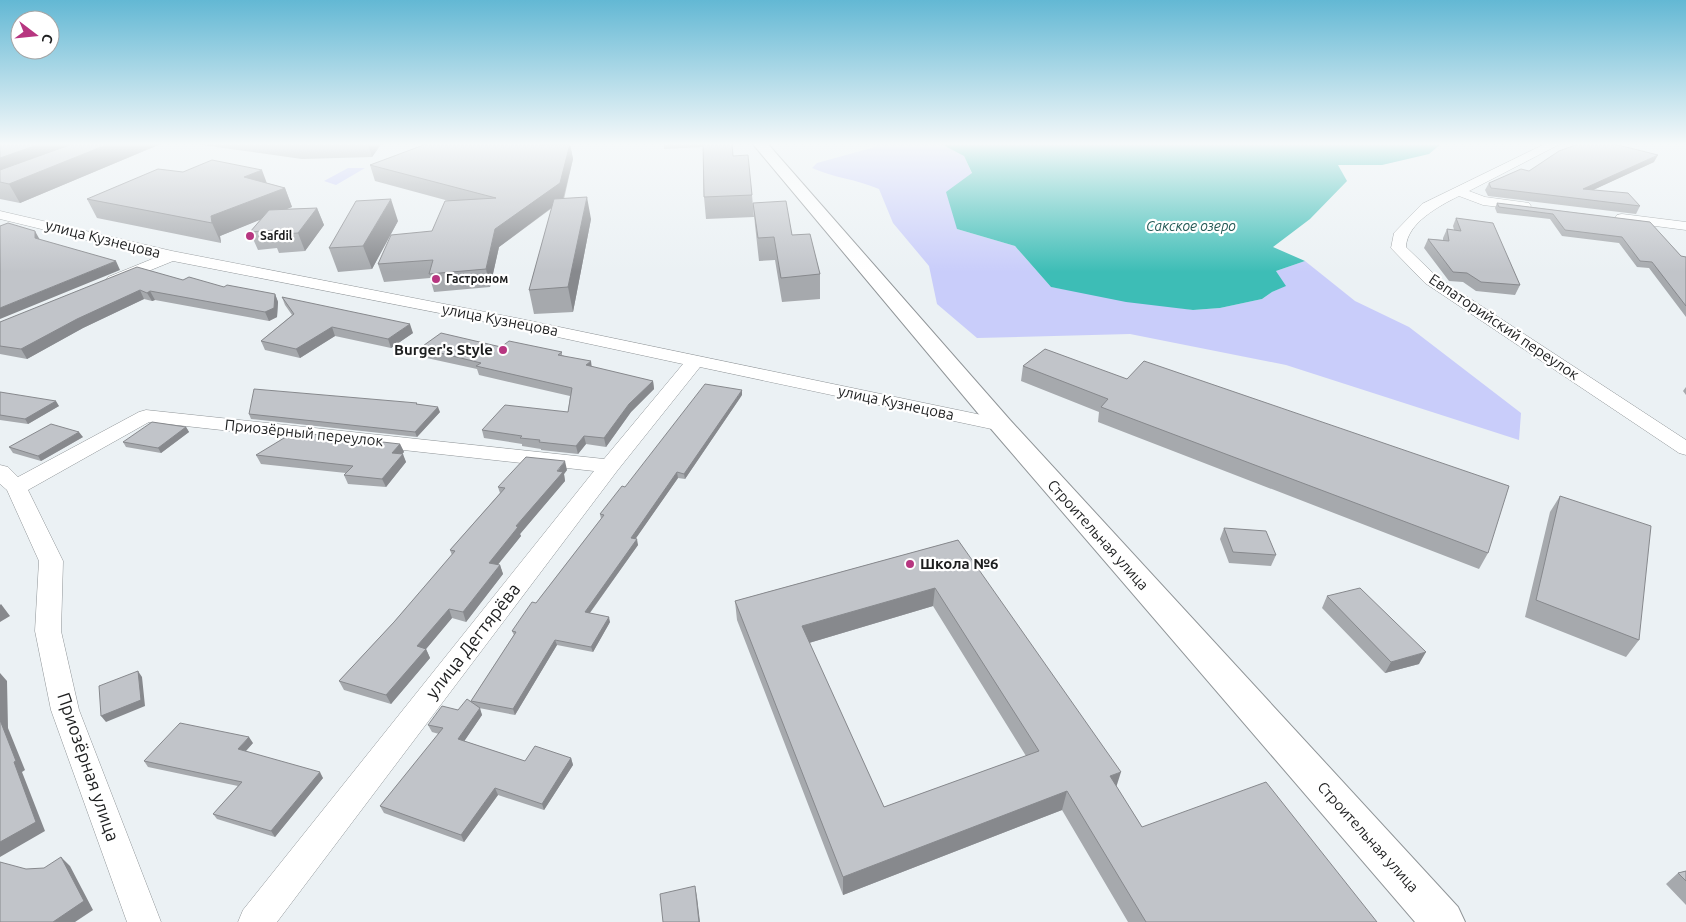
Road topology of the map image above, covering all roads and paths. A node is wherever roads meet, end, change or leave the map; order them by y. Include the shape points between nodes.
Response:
1 (796, 186) edge
2 (1471, 186) edge
3 (1459, 192) junction
4 (1542, 209) edge
5 (0, 215) edge
6 (1612, 217) edge
7 (1679, 225) edge
8 (1686, 242) edge
9 (172, 256) junction
10 (102, 285) edge
11 (694, 362) junction
12 (1000, 425) junction
13 (1686, 449) edge
14 (609, 466) junction
15 (8, 480) edge
16 (144, 922) edge
17 (255, 922) edge
18 (1444, 922) edge

1 - 12 street, Строительная улица
2 - 3 street, Евпаторийский переулок
3 - 4 street via 1483,201
3 - 13 street, Евпаторийский переулок via 1427,207 1399,236 1398,248 1431,280
5 - 9 street, улица Кузнецова
6 - 7 street
7 - 8 street
9 - 10 street
9 - 11 street, улица Кузнецова via 516,323
11 - 12 street, улица Кузнецова
11 - 14 street, улица Дегтярёва
12 - 18 street, Строительная улица
14 - 15 street, Приозёрный переулок via 146,416
14 - 17 street, улица Дегтярёва
15 - 16 street, Приозёрная улица via 50,561 48,631 65,710

